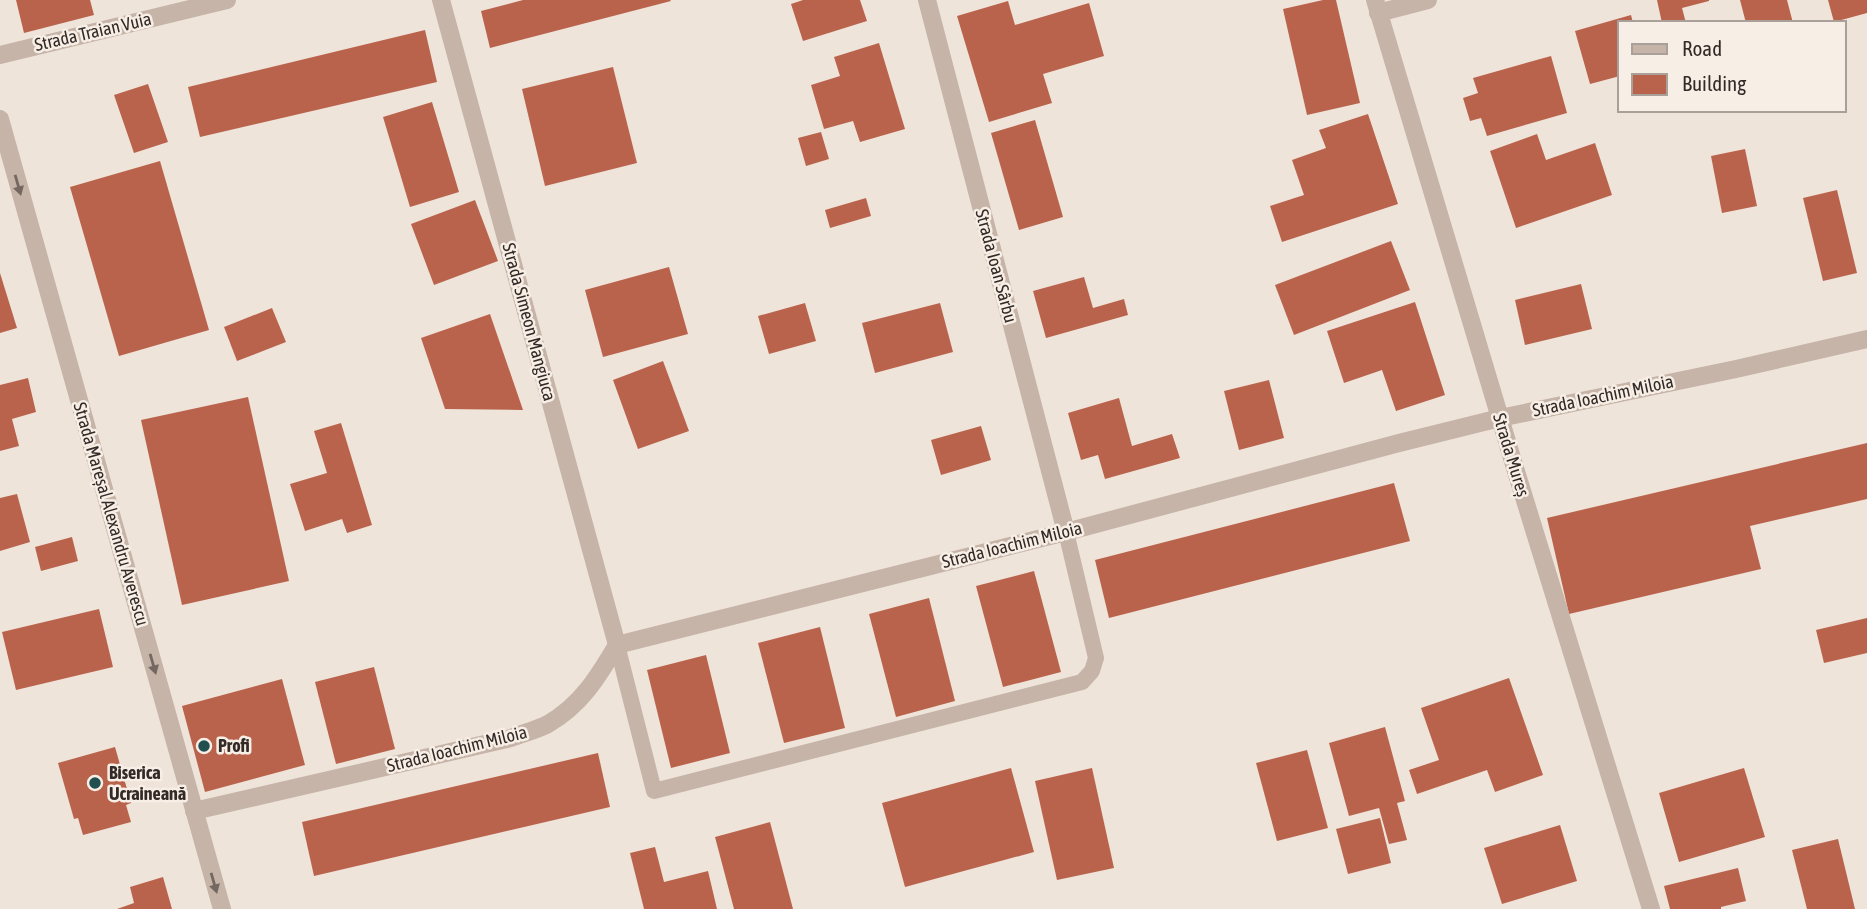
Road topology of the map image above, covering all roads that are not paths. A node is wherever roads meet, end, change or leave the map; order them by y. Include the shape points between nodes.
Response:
1 (227, 0) edge
2 (441, 0) edge
3 (926, 0) edge
4 (1428, 0) edge
5 (1376, 7) edge
6 (0, 55) edge
7 (0, 119) edge
8 (1867, 339) edge
9 (1500, 418) junction
10 (1066, 532) junction
11 (617, 645) junction
12 (194, 811) junction
13 (222, 909) edge
14 (1651, 909) edge

1 - 6 street, Strada Traian Vuia
2 - 11 street, Strada Simeon Mangiuca
3 - 10 street, Strada Ioan Sârbu
4 - 5 street
5 - 9 street, Strada Mureș
7 -> 12 street, Strada Mareșal Alexandru Averescu
8 - 9 street, Strada Ioachim Miloia
9 - 10 street, Strada Ioachim Miloia
9 - 14 street, Strada Mureș
10 - 11 street, Strada Ioachim Miloia
10 - 11 lane via 1096,657 1093,671 1082,682 762,764 654,791
11 - 12 street, Strada Ioachim Miloia via 574,706 546,725 511,738
12 -> 13 street, Strada Mareșal Alexandru Averescu

